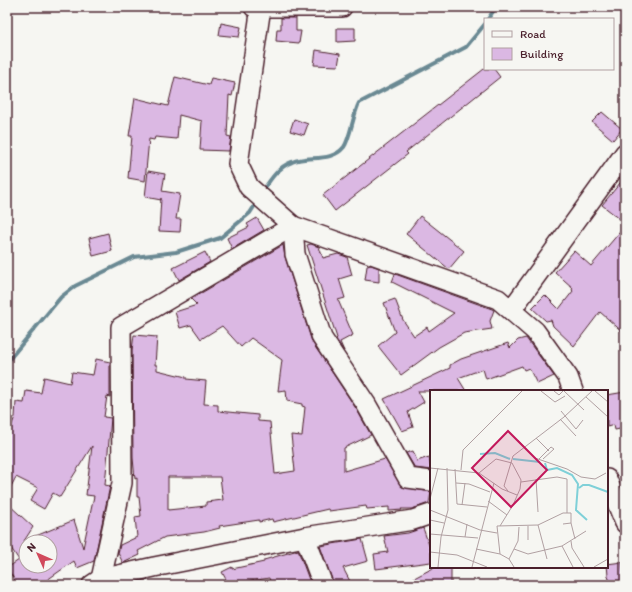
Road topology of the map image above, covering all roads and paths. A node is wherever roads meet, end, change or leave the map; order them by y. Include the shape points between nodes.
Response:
1 (259, 7) edge
2 (342, 7) edge
3 (621, 166) edge
4 (293, 226) junction
5 (512, 309) junction
6 (573, 390) edge
7 (430, 481) edge
8 (608, 481) edge
9 (430, 514) edge
10 (625, 523) edge
11 (305, 537) junction
12 (96, 582) edge
13 (323, 585) edge

1 - 2 street
1 - 4 street via 238,164 249,187
3 - 5 street
4 - 5 street via 498,299
4 - 7 street via 295,254 322,338 366,404 408,478
4 - 12 street via 121,327 122,483
5 - 6 street via 544,342 568,377
8 - 10 street
9 - 11 street via 413,520
11 - 12 street via 154,567
11 - 13 street

